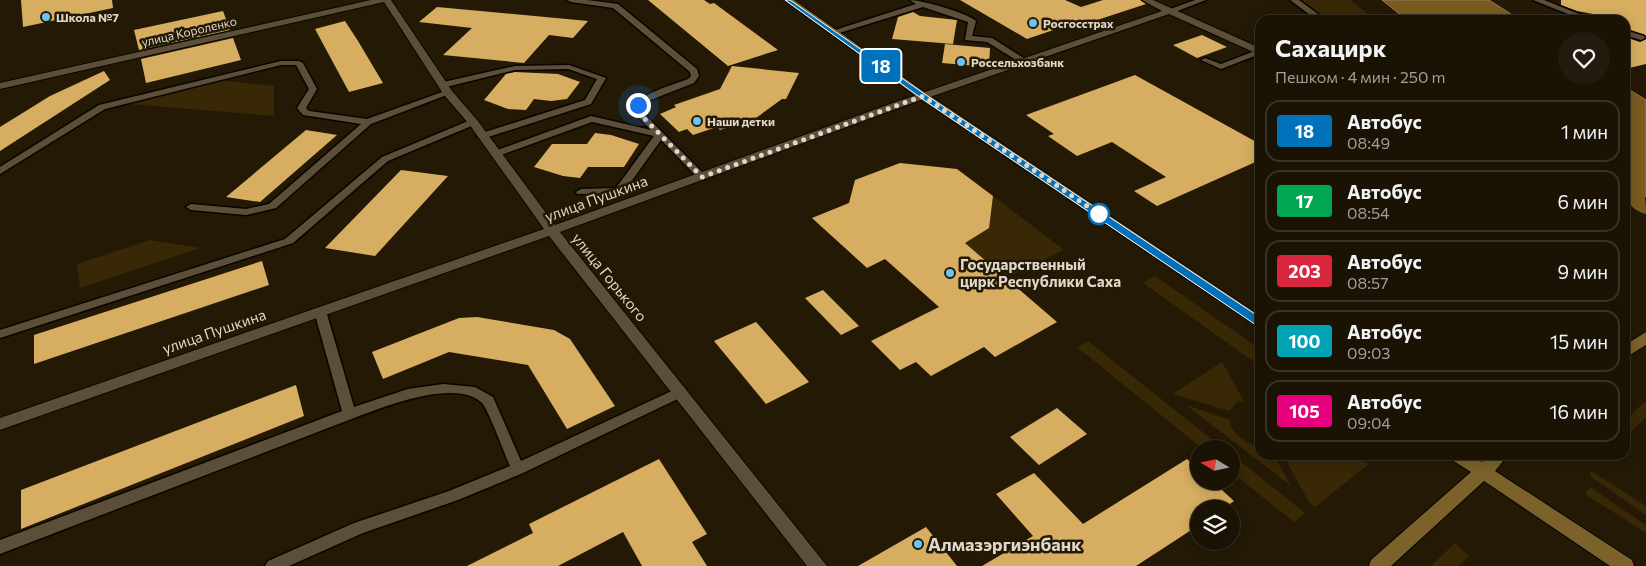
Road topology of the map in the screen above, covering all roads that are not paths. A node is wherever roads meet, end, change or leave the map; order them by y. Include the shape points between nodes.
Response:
1 (383, 0) edge
2 (387, 0) edge
3 (571, 0) edge
4 (788, 0) edge
5 (914, 0) edge
6 (1146, 0) edge
7 (1202, 0) edge
8 (1294, 0) edge
9 (1537, 0) edge
10 (921, 5) junction
11 (1169, 11) junction
12 (1315, 15) edge
13 (1577, 15) edge
14 (832, 32) junction
15 (1630, 34) edge
16 (1641, 38) dead end
17 (1255, 50) edge
18 (1255, 54) edge
19 (1205, 60) dead end
20 (1024, 61) junction
21 (0, 86) edge
22 (445, 89) junction
23 (923, 96) junction
24 (368, 122) junction
25 (473, 122) junction
26 (660, 135) junction
27 (482, 136) junction
28 (495, 154) junction
29 (0, 171) edge
30 (702, 177) junction
31 (581, 192) dead end
32 (191, 207) dead end
33 (552, 231) junction
34 (320, 311) junction
35 (1255, 320) edge
36 (0, 334) edge
37 (1646, 337) edge
38 (1630, 350) edge
39 (681, 392) junction
40 (349, 414) junction
41 (0, 424) edge
42 (1466, 460) edge
43 (1494, 460) edge
44 (518, 469) junction
45 (1482, 471) junction
46 (0, 546) edge
47 (272, 566) edge
48 (818, 566) edge
49 (1378, 566) edge
50 (1625, 566) edge

1 - 21 street, улица Короленко
2 - 22 street, улица Горького
3 - 26 lane via 615,6 694,71 691,81 645,99 638,105 637,111
4 - 14 main road
5 - 10 lane
6 - 11 street
7 - 11 lane, улица Пушкина
8 - 12 lane
9 - 13 lane
10 - 14 lane
10 - 20 lane via 959,13 972,21 968,38 989,40
11 - 17 street
11 - 20 street, улица Пушкина
14 - 23 main road
15 - 16 lane
18 - 19 lane via 1221,67
20 - 23 street, улица Пушкина
22 - 24 lane
22 - 25 street, улица Горького
22 - 27 lane via 515,68 569,67 602,78 588,102
23 - 30 street, улица Пушкина
23 - 35 main road
24 - 29 lane via 306,113 301,108 313,89 299,63 281,62 102,107
24 - 32 lane via 272,206 246,212
25 - 27 street, улица Горького
25 - 36 lane via 385,159 289,241
26 - 28 lane via 591,119
26 - 30 lane
26 - 31 lane via 619,191
27 - 28 street, улица Горького
28 - 33 street, улица Горького
30 - 33 street, улица Пушкина
33 - 34 street, улица Пушкина
33 - 39 street, улица Горького
34 - 40 lane
34 - 41 street, улица Пушкина
37 - 38 main road
39 - 44 lane
39 - 48 street, улица Горького
40 - 44 lane via 408,394 443,389 470,390 488,401
40 - 46 lane
42 - 45 main road
43 - 45 main road
44 - 47 lane via 453,496 359,528
45 - 49 main road via 1450,504
45 - 50 main road

